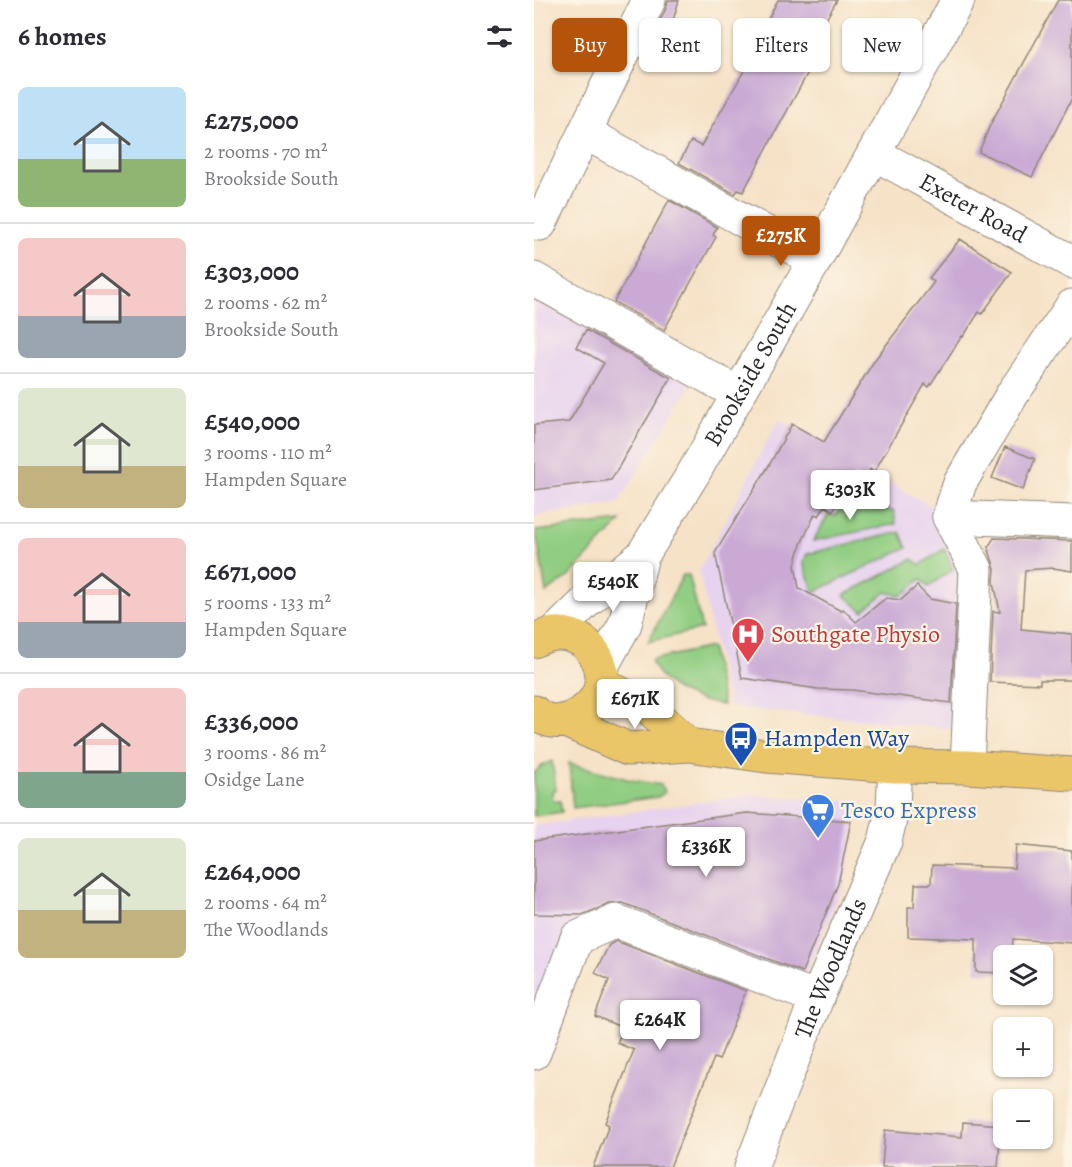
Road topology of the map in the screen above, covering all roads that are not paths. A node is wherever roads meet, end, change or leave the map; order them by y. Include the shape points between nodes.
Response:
1 (649, 0) edge
2 (958, 0) edge
3 (586, 133) junction
4 (875, 153) junction
5 (540, 224) dead end
6 (815, 260) junction
7 (1072, 262) edge
8 (534, 279) edge
9 (1072, 306) edge
10 (737, 393) junction
11 (949, 517) junction
12 (1072, 522) edge
13 (642, 556) junction
14 (541, 635) edge
15 (602, 676) junction
16 (544, 719) edge
17 (689, 745) junction
18 (895, 766) junction
19 (967, 767) junction
20 (1072, 774) edge
21 (817, 998) junction
22 (534, 1053) edge
23 (751, 1167) edge

1 - 3 street
2 - 4 street, Brookside South
3 - 5 street
3 - 6 street
4 - 6 street, Brookside South
4 - 7 street, Exeter Road
6 - 10 street, Brookside South
8 - 10 street
9 - 11 street via 1013,393 960,483
10 - 13 street, Brookside South
11 - 12 street
11 - 19 street via 976,569
13 - 14 street
13 - 15 street via 625,624
14 - 15 main road via 575,636 591,648
15 - 16 main road via 598,697 586,712
15 - 17 main road via 649,708
16 - 17 main road via 628,749
17 - 18 main road via 766,756
18 - 19 main road
18 - 21 street, The Woodlands via 893,807 885,842
19 - 20 main road
21 - 22 street via 616,921 578,939
21 - 23 street, The Woodlands

